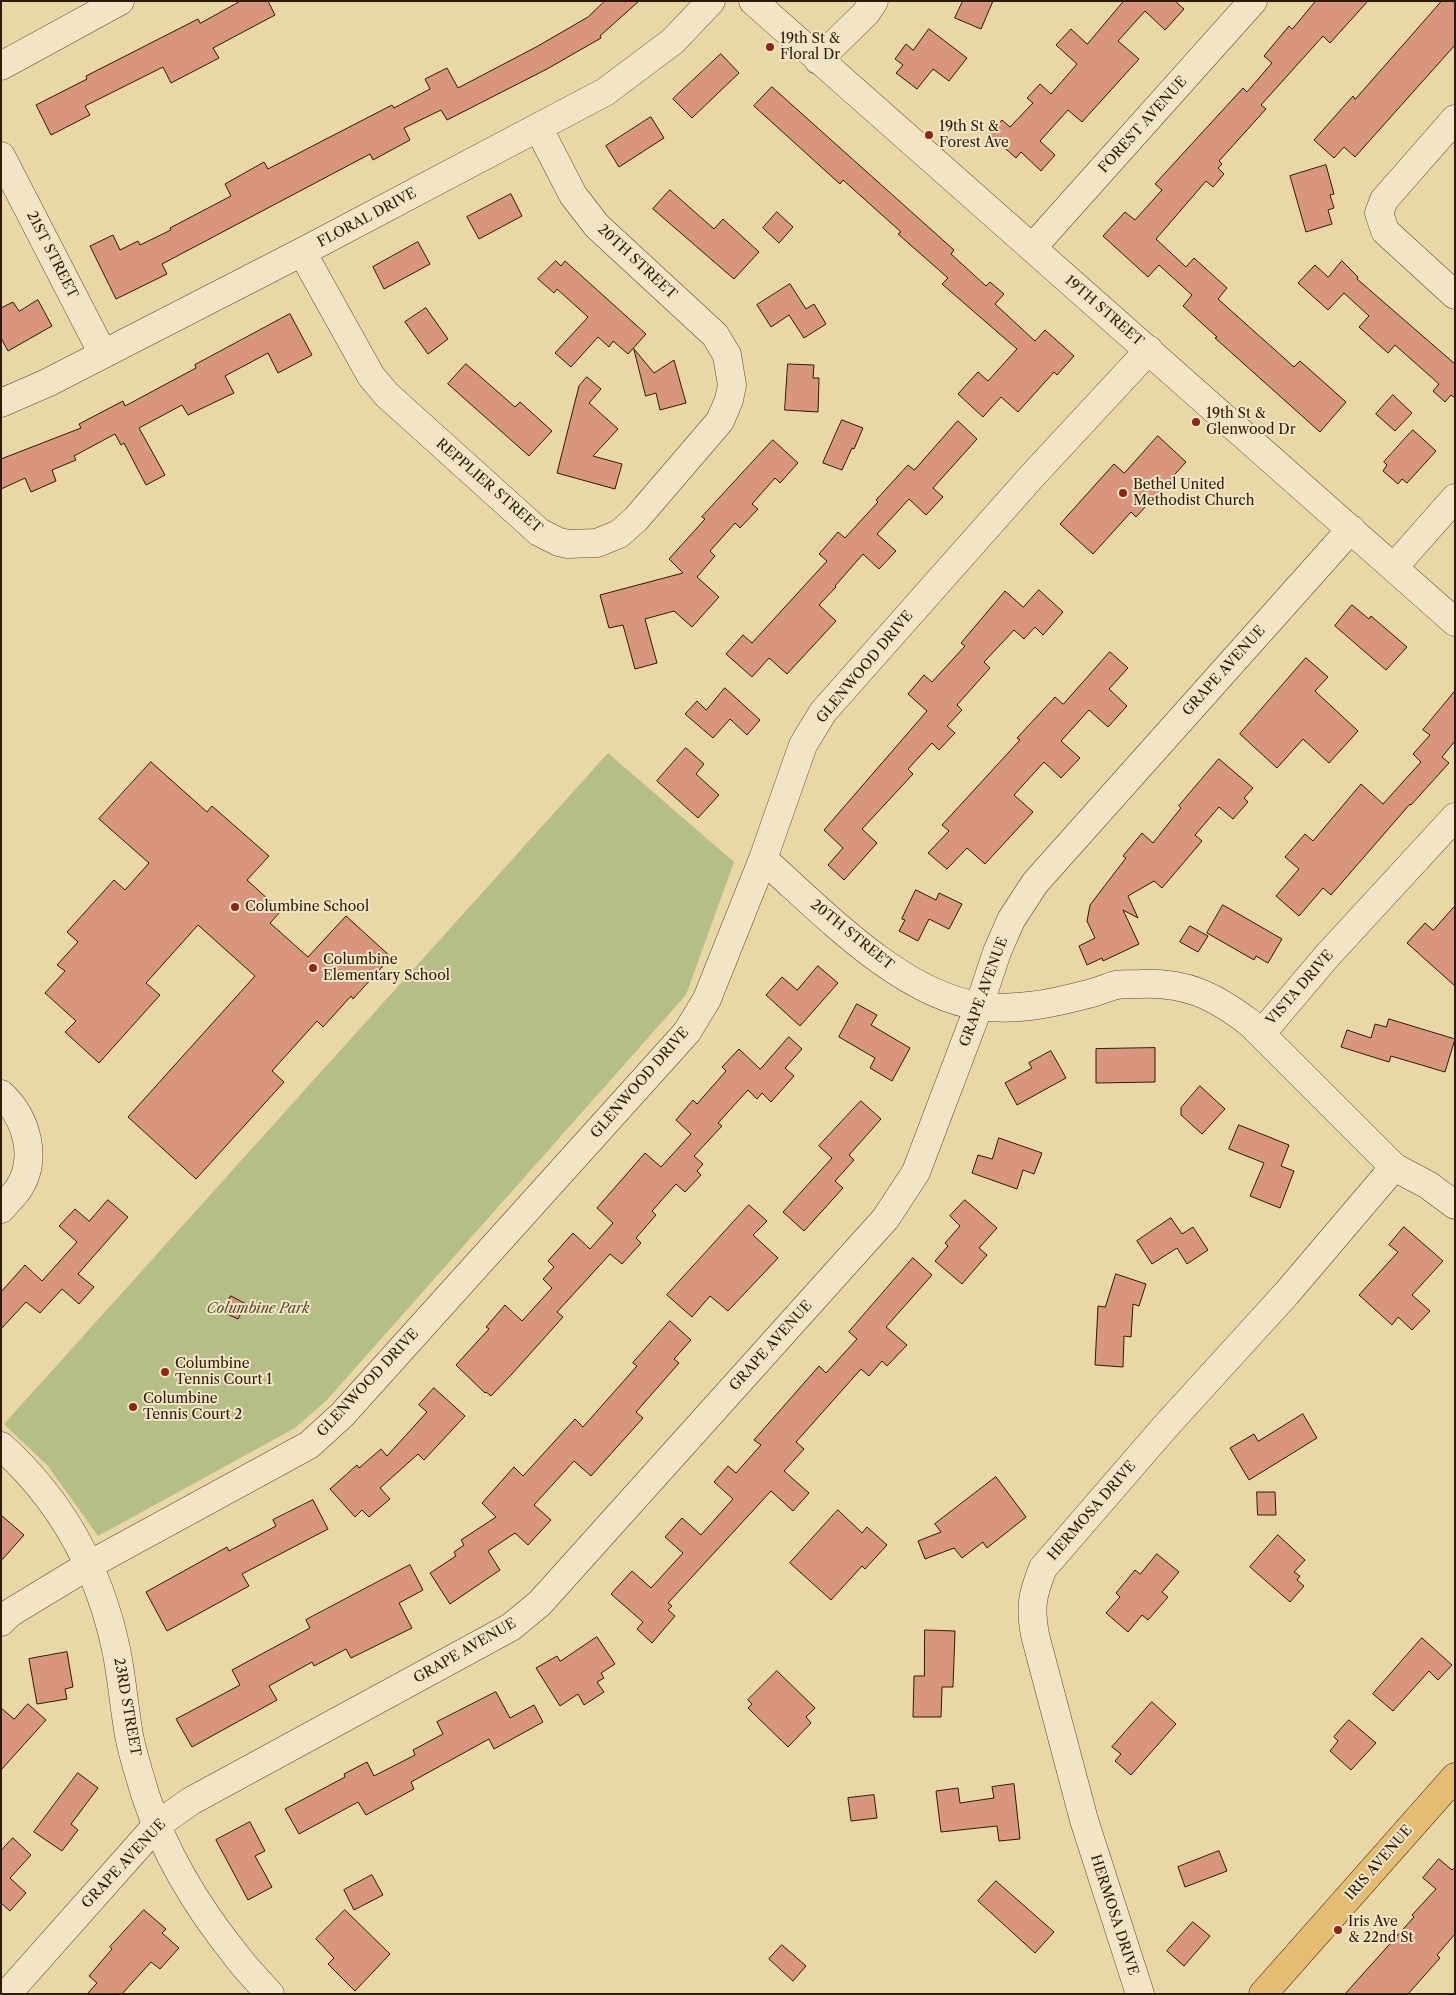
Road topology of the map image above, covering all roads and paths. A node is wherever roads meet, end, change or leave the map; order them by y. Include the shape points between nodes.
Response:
1 (120, 1) edge
2 (712, 1) edge
3 (753, 1) edge
4 (874, 1) edge
5 (1253, 1) edge
6 (818, 60) junction
7 (1, 66) edge
8 (1455, 119) edge
9 (539, 129) junction
10 (1, 156) edge
11 (1032, 248) junction
12 (302, 252) junction
13 (1455, 295) edge
14 (1149, 350) junction
15 (103, 354) junction
16 (731, 392) joint
17 (1, 404) edge
18 (1455, 498) edge
19 (1351, 529) junction
20 (1394, 567) junction
21 (1455, 622) edge
22 (1455, 817) edge
23 (763, 859) junction
24 (979, 1006) junction
25 (1261, 1034) junction
26 (1, 1094) edge
27 (1394, 1167) junction
28 (1455, 1205) edge
29 (1, 1209) edge
30 (1, 1446) edge
31 (89, 1565) junction
32 (1, 1622) edge
33 (1455, 1777) edge
34 (157, 1825) junction
35 (6, 1994) edge
36 (270, 1994) edge
37 (1140, 1994) edge
38 (1263, 1994) edge

1 - 7 street
2 - 9 street, FLORAL DRIVE via 673,41 605,92
3 - 6 street, 19TH STREET
4 - 6 street
5 - 11 street, FOREST AVENUE
6 - 11 street, 19TH STREET
8 - 13 street via 1384,200 1380,214 1385,231
9 - 12 street, FLORAL DRIVE
9 - 16 street, 20TH STREET via 573,195 597,226 715,335 727,355
10 - 15 street, 21ST STREET
11 - 14 street, 19TH STREET
12 - 15 street, FLORAL DRIVE
12 - 16 street, REPPLIER STREET via 371,376 387,396 538,532 559,542 597,543 618,534 636,519 720,421
14 - 19 street, 19TH STREET
14 - 23 street, GLENWOOD DRIVE via 1033,475 823,712 803,745
15 - 17 street, FLORAL DRIVE
18 - 20 street
19 - 20 street, 19TH STREET
19 - 24 street, GRAPE AVENUE via 1035,884 1011,920
20 - 21 street, 19TH STREET
22 - 25 street, VISTA DRIVE
23 - 24 street, 20TH STREET via 873,956 909,980 950,998
23 - 31 street, GLENWOOD DRIVE via 707,999 687,1032 342,1415 309,1445
24 - 25 street, 20TH STREET via 1032,1007 1118,985 1162,983 1194,990 1224,1003
24 - 34 street, GRAPE AVENUE via 916,1172 886,1218 540,1603 511,1627 191,1800
25 - 27 street, VISTA DRIVE
26 - 29 street via 20,1117 29,1146 27,1169 18,1190
27 - 28 street, VISTA DRIVE via 1428,1185
27 - 37 street, HERMOSA DRIVE via 1043,1568 1034,1590 1031,1614 1035,1636 1084,1820
30 - 31 street, 23RD STREET via 44,1489 71,1529
31 - 32 street, GLENWOOD DRIVE via 10,1613
31 - 34 street, 23RD STREET via 106,1607 130,1736
33 - 38 main road, IRIS AVENUE
34 - 35 street, GRAPE AVENUE
34 - 36 street, 23RD STREET via 187,1885 235,1955

